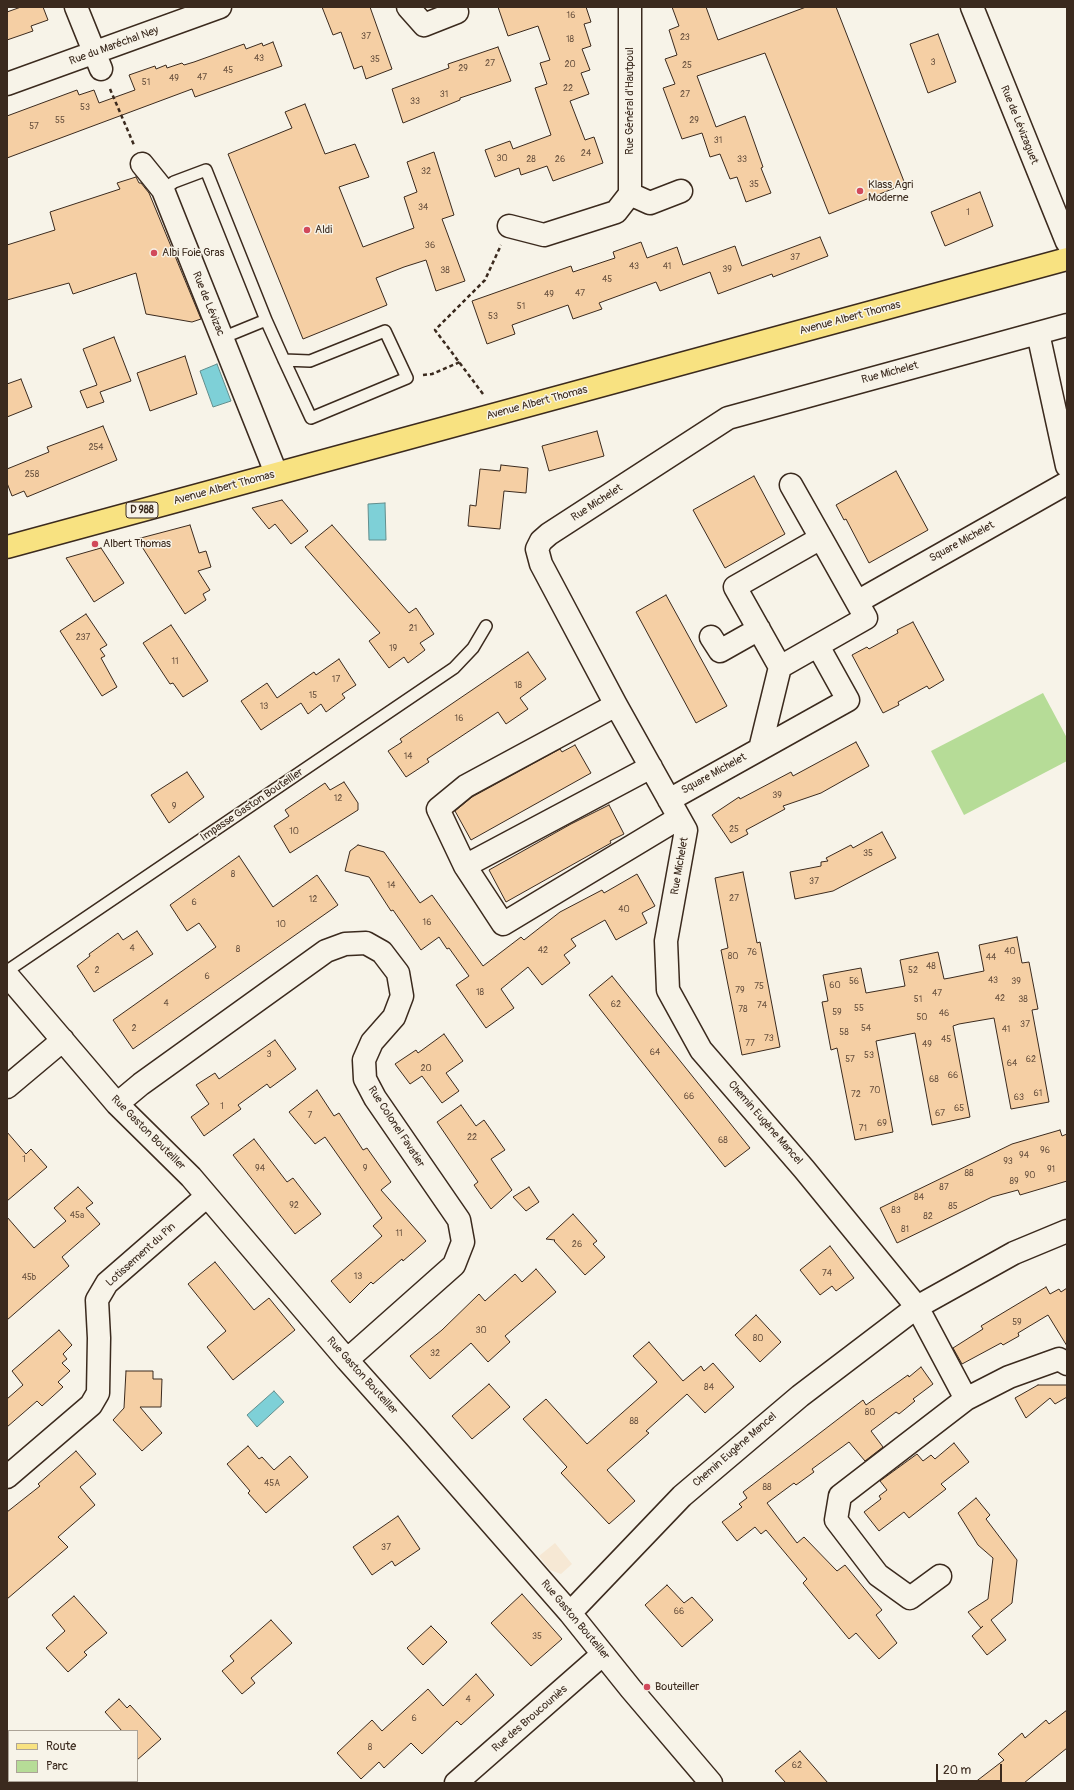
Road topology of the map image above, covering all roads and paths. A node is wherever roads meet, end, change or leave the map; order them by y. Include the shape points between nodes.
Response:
1 (76, 7) edge
2 (220, 7) edge
3 (408, 7) edge
4 (630, 7) edge
5 (972, 7) edge
6 (457, 12) dead end
7 (98, 61) junction
8 (7, 84) edge
9 (142, 164) joint
10 (163, 190) junction
11 (681, 191) dead end
12 (630, 194) junction
13 (509, 226) joint
14 (1067, 242) edge
15 (1067, 259) edge
16 (266, 320) junction
17 (1067, 325) edge
18 (1038, 333) junction
19 (222, 338) junction
20 (284, 360) junction
21 (460, 362) junction
22 (407, 378) junction
23 (1059, 389) edge
24 (494, 414) junction
25 (1067, 466) edge
26 (276, 473) junction
27 (1067, 483) edge
28 (792, 485) dead end
29 (821, 538) junction
30 (7, 547) edge
31 (857, 602) junction
32 (486, 626) dead end
33 (759, 629) junction
34 (711, 636) dead end
35 (818, 646) junction
36 (780, 667) junction
37 (616, 705) junction
38 (760, 749) junction
39 (650, 767) junction
40 (674, 809) junction
41 (465, 866) junction
42 (666, 941) joint
43 (7, 971) edge
44 (7, 975) edge
45 (63, 1040) junction
46 (7, 1087) edge
47 (117, 1104) junction
48 (207, 1196) junction
49 (1067, 1231) edge
50 (917, 1307) junction
51 (347, 1360) junction
52 (1067, 1364) edge
53 (966, 1399) junction
54 (7, 1477) edge
55 (940, 1576) dead end
56 (570, 1613) junction
57 (603, 1654) junction
58 (456, 1783) edge
59 (711, 1783) edge

1 - 7 street
2 - 7 street, Rue du Maréchal Ney
3 - 6 street via 424,25
4 - 12 street, Rue Général d'Hautpoul
5 - 14 street, Rue de Lévizaguet
7 - 8 street, Rue du Maréchal Ney
7 - 9 path
9 - 10 street, Rue de Lévizac
10 - 16 lane via 174,182 206,170
10 - 19 street, Rue de Lévizac
11 - 12 street via 650,203
12 - 13 street via 616,212 544,235
13 - 21 path via 485,280 436,330
15 - 24 main road, Avenue Albert Thomas
16 - 19 lane
16 - 20 lane
17 - 18 street, Rue Michelet
18 - 23 street
18 - 37 street, Rue Michelet via 728,418 541,541 537,549 541,564
19 - 26 street, Rue de Lévizac
20 - 22 lane via 310,361 385,330
20 - 22 lane via 310,418
21 - 22 path via 432,374
21 - 24 path via 480,388
23 - 25 street
24 - 26 main road, Avenue Albert Thomas
26 - 30 main road, Avenue Albert Thomas / D 988
27 - 31 street, Square Michelet
28 - 29 street
29 - 31 street
29 - 33 street via 735,587
31 - 35 street via 866,618
32 - 43 lane, Impasse Gaston Bouteiller via 473,648 454,668
33 - 34 street via 720,651
33 - 36 street
35 - 36 street
35 - 38 street, Square Michelet via 848,700
36 - 38 street, Square Michelet
37 - 39 street, Rue Michelet
37 - 41 street via 466,786 438,809
38 - 40 street, Square Michelet
39 - 40 street, Rue Michelet
39 - 41 street
40 - 41 street, Square Michelet via 503,924
40 - 42 street, Rue Michelet via 686,830
42 - 50 street, Chemin Eugène Mancel via 668,990 701,1050 804,1169
44 - 45 street, Rue Gaston Bouteiller
45 - 46 street
45 - 47 street, Rue Gaston Bouteiller
47 - 48 street, Rue Gaston Bouteiller
47 - 51 street, Rue Colonel Favatier via 326,951 345,944 366,943 382,952 398,974 402,996 394,1017 372,1042 364,1060 365,1079 375,1098 459,1220 463,1242 454,1265
48 - 51 street, Rue Gaston Bouteiller
48 - 54 street, Lotissement du Pin via 107,1283 97,1300 98,1393 91,1405
49 - 50 street, Chemin Eugène Mancel via 1014,1254
50 - 53 street
50 - 56 street, Chemin Eugène Mancel via 800,1396 710,1471 682,1496
51 - 56 street, Rue Gaston Bouteiller
52 - 53 street via 1059,1358 1009,1377
53 - 55 street via 840,1496 836,1520 878,1575 910,1598
56 - 57 street, Rue Gaston Bouteiller
57 - 58 street, Rue des Broucouniès
57 - 59 street, Rue Gaston Bouteiller

